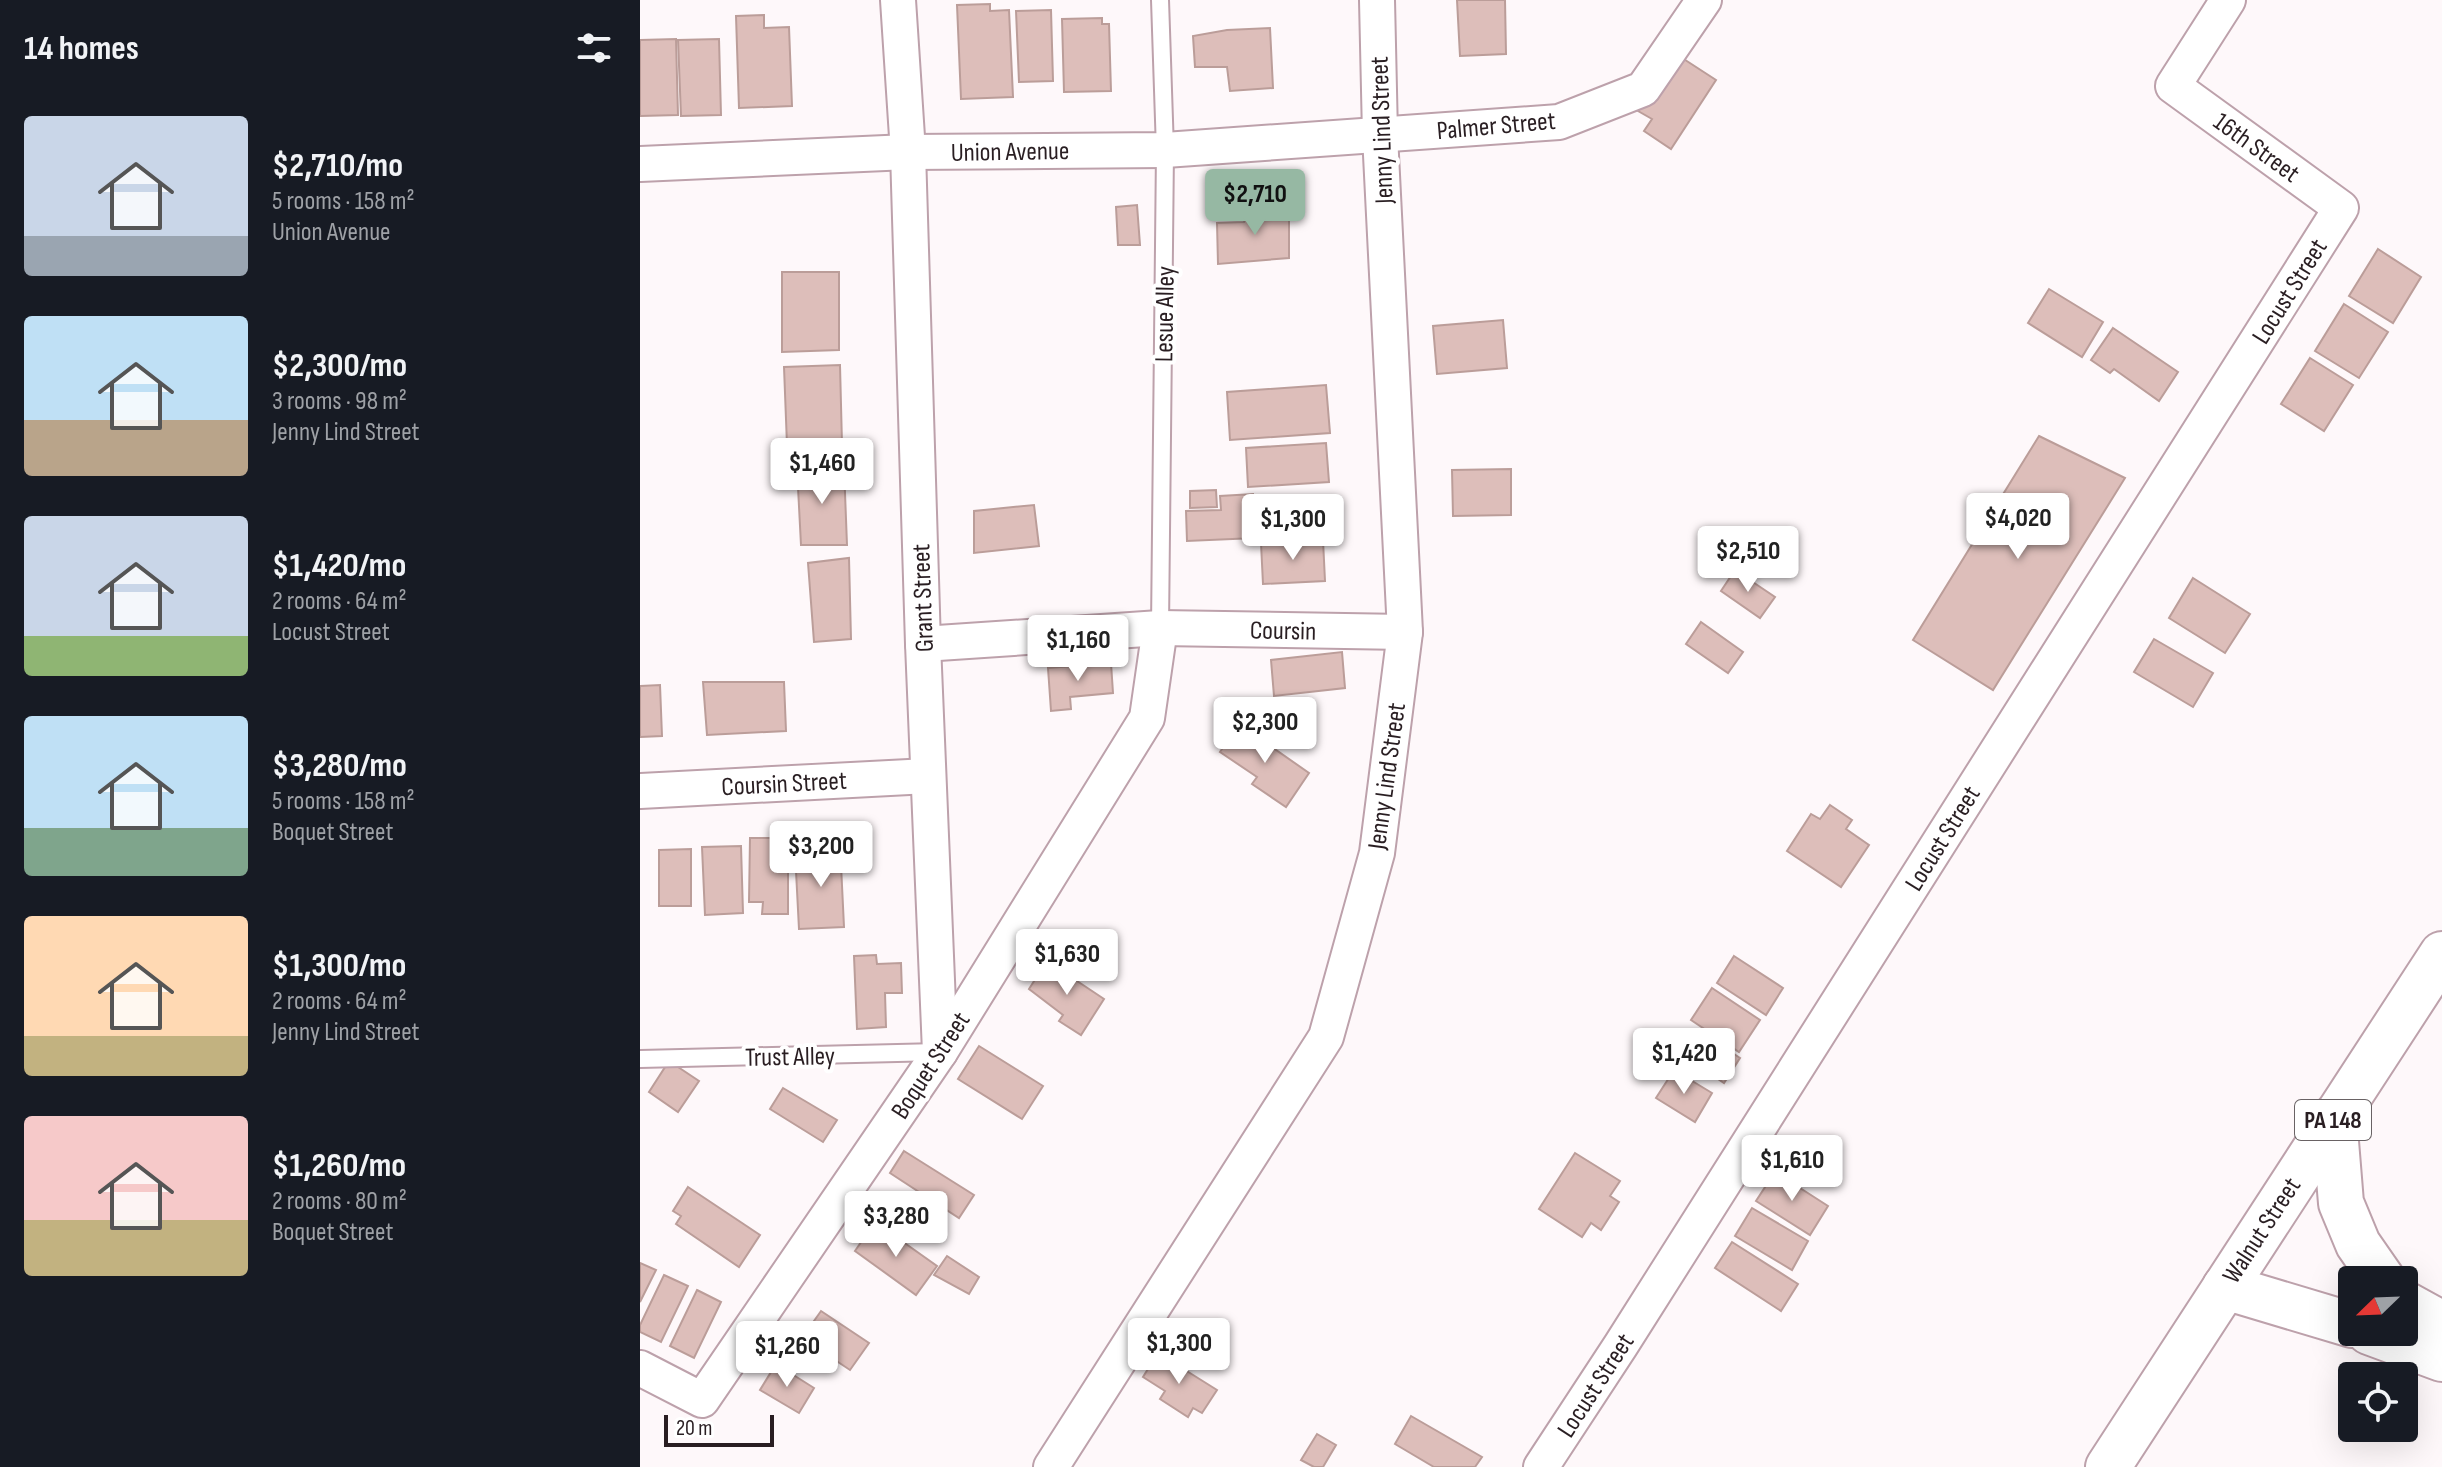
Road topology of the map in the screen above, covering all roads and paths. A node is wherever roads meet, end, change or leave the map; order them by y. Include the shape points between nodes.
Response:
1 (898, 0) edge
2 (1160, 0) edge
3 (1377, 0) edge
4 (1704, 0) edge
5 (2228, 0) edge
6 (1380, 135) junction
7 (1165, 150) junction
8 (908, 152) junction
9 (640, 164) edge
10 (2341, 208) joint
11 (1160, 628) junction
12 (1405, 632) junction
13 (923, 644) junction
14 (928, 776) junction
15 (640, 791) edge
16 (2442, 954) edge
17 (940, 1052) junction
18 (640, 1059) edge
19 (2334, 1117) junction
20 (2373, 1266) edge
21 (2225, 1287) junction
22 (2338, 1315) edge
23 (2418, 1324) edge
24 (2442, 1324) edge
25 (2418, 1346) edge
26 (2442, 1359) edge
27 (640, 1368) edge
28 (1051, 1467) edge
29 (1541, 1467) edge
30 (2108, 1467) edge

1 - 8 street, Grant Street
2 - 7 lane, Lesue Alley
3 - 6 street, Jenny Lind Street
4 - 6 street, Palmer Street via 1643,89 1559,122
5 - 10 street, 16th Street via 2173,86
6 - 7 street, Union Avenue
6 - 12 street, Jenny Lind Street
7 - 8 street, Union Avenue
7 - 11 lane, Lesue Alley
8 - 9 street, Union Avenue
8 - 13 street, Grant Street
10 - 29 street, Locust Street
11 - 12 street, Coursin
11 - 13 street
11 - 17 street, Boquet Street via 1147,718
12 - 28 street, Jenny Lind Street via 1377,853 1326,1037
13 - 14 street, Grant Street
14 - 15 street, Coursin Street
14 - 17 street, Grant Street
16 - 19 main road, Walnut Street / PA 148
17 - 18 lane, Trust Alley
17 - 27 street, Boquet Street via 702,1400
19 - 20 main road via 2341,1203
19 - 21 main road, Walnut Street / PA 148
21 - 22 main road
21 - 30 main road, Walnut Street / PA 148
23 - 24 main road
25 - 26 main road

